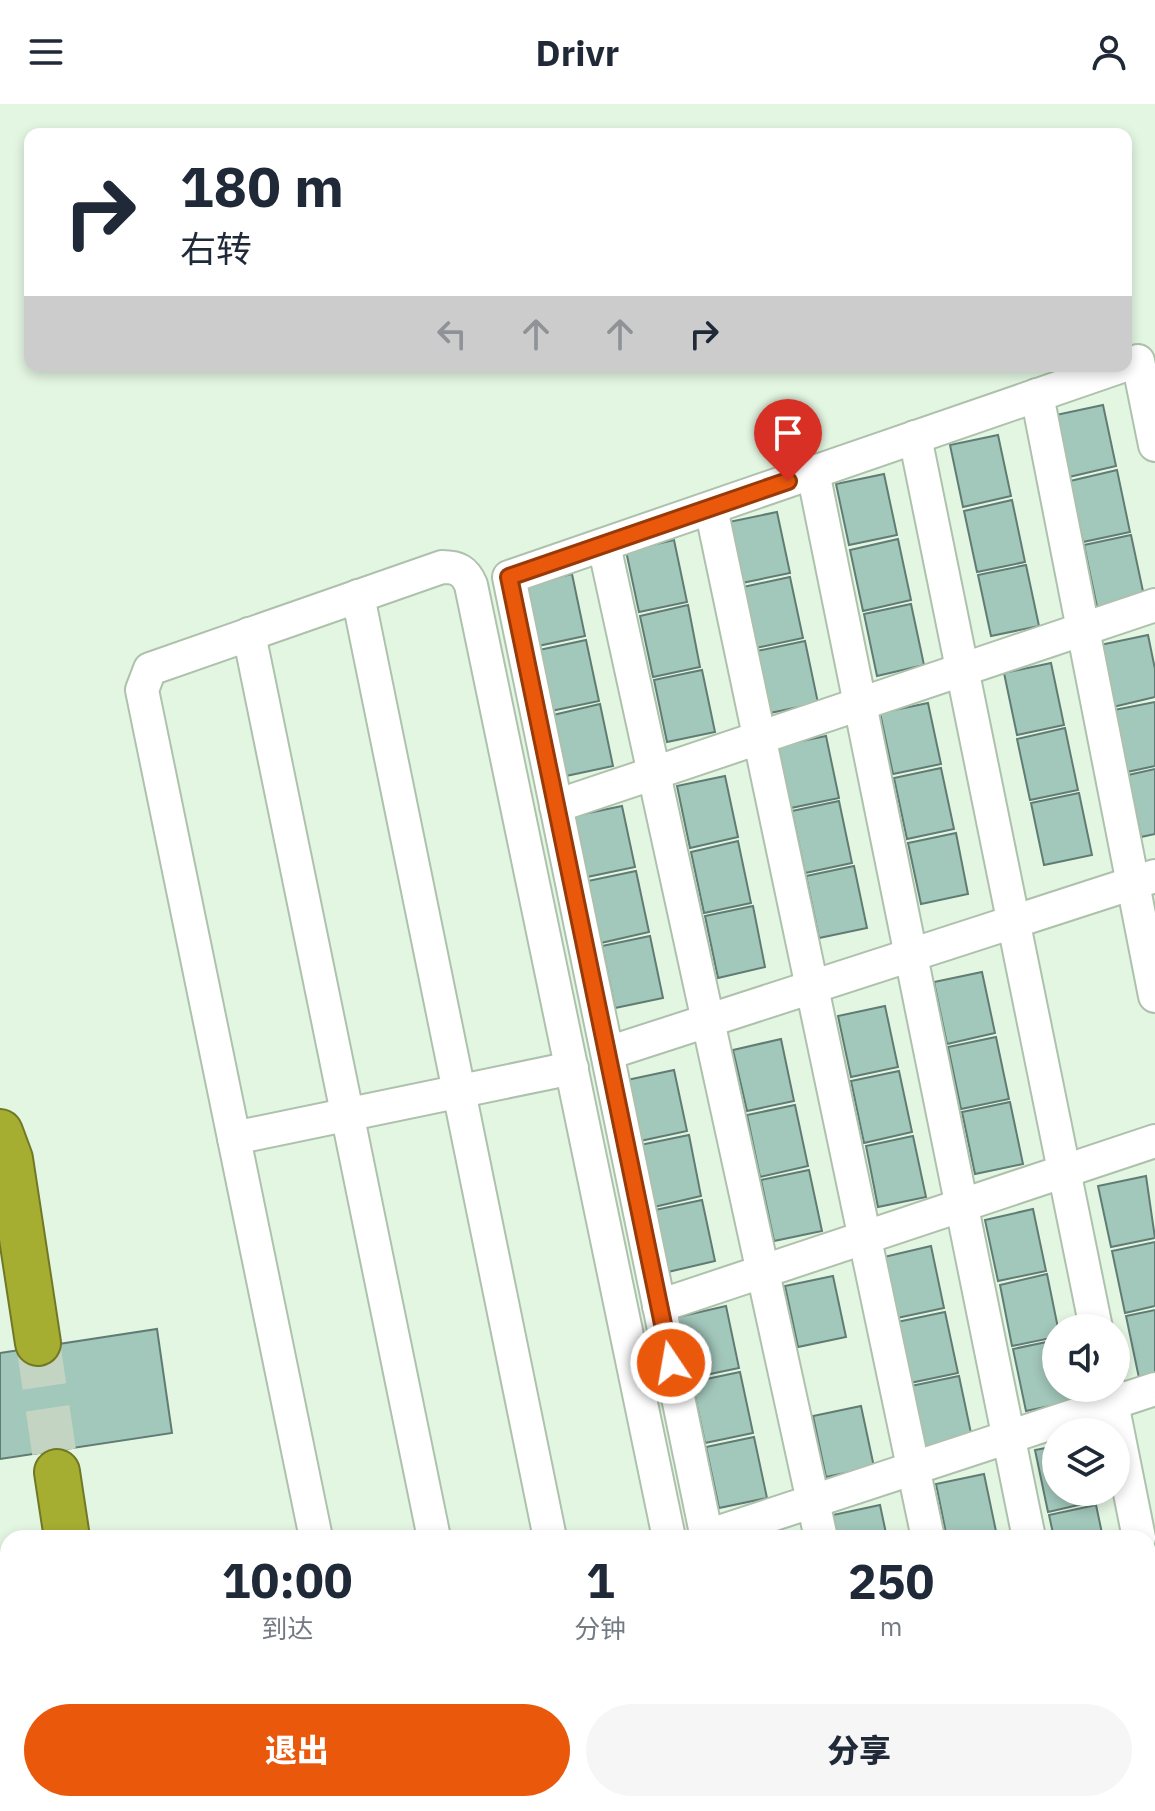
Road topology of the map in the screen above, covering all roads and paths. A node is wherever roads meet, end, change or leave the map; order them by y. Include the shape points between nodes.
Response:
1 (1135, 361) edge
2 (1103, 372) edge
3 (1037, 395) junction
4 (915, 437) junction
5 (1155, 445) edge
6 (813, 472) junction
7 (711, 508) junction
8 (604, 545) junction
9 (358, 596) junction
10 (1155, 605) edge
11 (1083, 630) junction
12 (249, 634) junction
13 (963, 670) junction
14 (860, 704) junction
15 (760, 738) junction
16 (654, 773) junction
17 (556, 806) junction
18 (1144, 880) edge
19 (1013, 922) junction
20 (911, 955) junction
21 (813, 987) junction
22 (1155, 996) edge
23 (708, 1021) junction
24 (608, 1053) junction
25 (572, 1068) junction
26 (459, 1092) junction
27 (347, 1115) junction
28 (0, 1132) edge
29 (234, 1138) junction
30 (1155, 1141) edge
31 (1064, 1171) junction
32 (961, 1205) junction
33 (865, 1237) junction
34 (762, 1271) junction
35 (659, 1306) junction
36 (1093, 1314) edge
37 (38, 1343) tunnel mouth
38 (1155, 1389) edge
39 (1130, 1393) edge
40 (1095, 1402) edge
41 (1111, 1402) edge
42 (1008, 1437) junction
43 (914, 1468) junction
44 (57, 1472) tunnel mouth
45 (813, 1502) junction
46 (66, 1530) edge
47 (314, 1530) edge
48 (432, 1530) edge
49 (548, 1530) edge
50 (667, 1530) edge
51 (706, 1530) edge
52 (728, 1530) edge
53 (819, 1530) edge
54 (926, 1530) edge
55 (1027, 1530) edge
56 (1137, 1530) edge

1 - 5 lane
2 - 3 lane
3 - 4 lane
3 - 11 lane
4 - 6 lane
4 - 13 lane
6 - 7 lane
6 - 14 lane
7 - 8 lane
7 - 15 lane
8 - 16 lane
8 - 17 lane via 509,577
9 - 12 lane
9 - 25 lane via 442,567 466,573
9 - 26 lane
10 - 11 lane
11 - 13 lane
11 - 18 lane
12 - 27 lane
12 - 29 lane via 150,669 142,690
13 - 14 lane
13 - 19 lane
14 - 15 lane
14 - 20 lane
15 - 16 lane
15 - 21 lane
16 - 17 lane
16 - 23 lane
17 - 24 lane
18 - 19 lane
18 - 22 lane
19 - 20 lane
19 - 31 lane
20 - 21 lane
20 - 32 lane
21 - 23 lane
21 - 33 lane
23 - 24 lane
23 - 34 lane
24 - 35 lane
25 - 26 lane
25 - 50 lane
26 - 27 lane
26 - 49 lane
27 - 29 lane
27 - 48 lane
28 - 37 highway via 10,1159
29 - 47 lane
30 - 31 lane
31 - 32 lane
31 - 36 lane
32 - 33 lane
32 - 42 lane
33 - 34 lane
33 - 43 lane
34 - 35 lane
34 - 45 lane
35 - 51 lane
38 - 39 lane
40 - 42 lane
41 - 56 lane
42 - 43 lane
42 - 55 lane
43 - 45 lane
43 - 54 lane
44 - 46 highway
45 - 52 lane
45 - 53 lane

